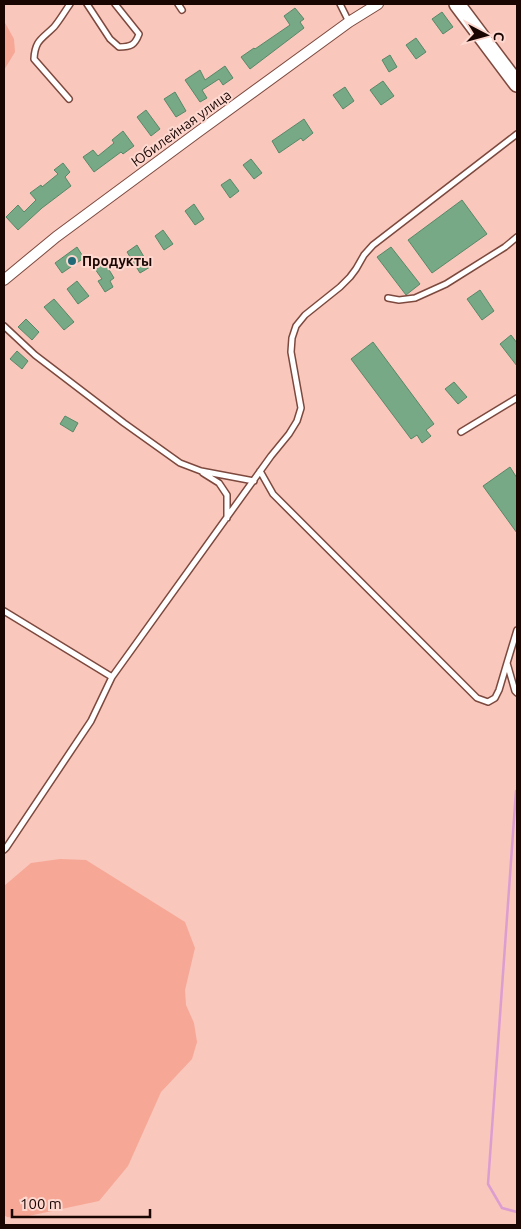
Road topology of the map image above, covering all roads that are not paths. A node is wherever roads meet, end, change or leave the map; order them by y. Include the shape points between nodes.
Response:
1 (70, 4) edge
2 (87, 4) edge
3 (115, 4) edge
4 (178, 4) edge
5 (340, 4) edge
6 (347, 4) edge
7 (378, 4) edge
8 (457, 4) edge
9 (182, 10) dead end
10 (347, 18) junction
11 (517, 84) edge
12 (69, 100) dead end
13 (517, 134) edge
14 (517, 237) edge
15 (4, 280) edge
16 (388, 298) dead end
17 (4, 326) edge
18 (517, 398) edge
19 (461, 432) dead end
20 (200, 471) junction
21 (260, 471) junction
22 (254, 480) junction
23 (226, 518) junction
24 (4, 611) edge
25 (517, 630) edge
26 (507, 663) junction
27 (112, 677) junction
28 (517, 694) edge
29 (4, 850) edge

1 - 12 lane via 55,26 40,40 34,59
2 - 3 lane via 110,39 119,47 128,47 137,42 139,34
4 - 9 lane
5 - 10 lane
6 - 10 lane
7 - 10 street, Юбилейная улица
8 - 11 street
10 - 15 street, Юбилейная улица
13 - 21 lane via 373,245 350,277 296,326 291,352 301,408 289,434
14 - 16 lane via 446,284 415,298
17 - 20 lane via 34,355 124,423 180,463
18 - 19 lane
20 - 22 lane
20 - 23 lane via 220,483 226,495
21 - 22 lane
21 - 26 lane via 273,494 477,698 488,702 495,698
22 - 23 lane
23 - 27 lane
24 - 27 lane
25 - 26 lane
26 - 28 lane
27 - 29 lane via 90,721

